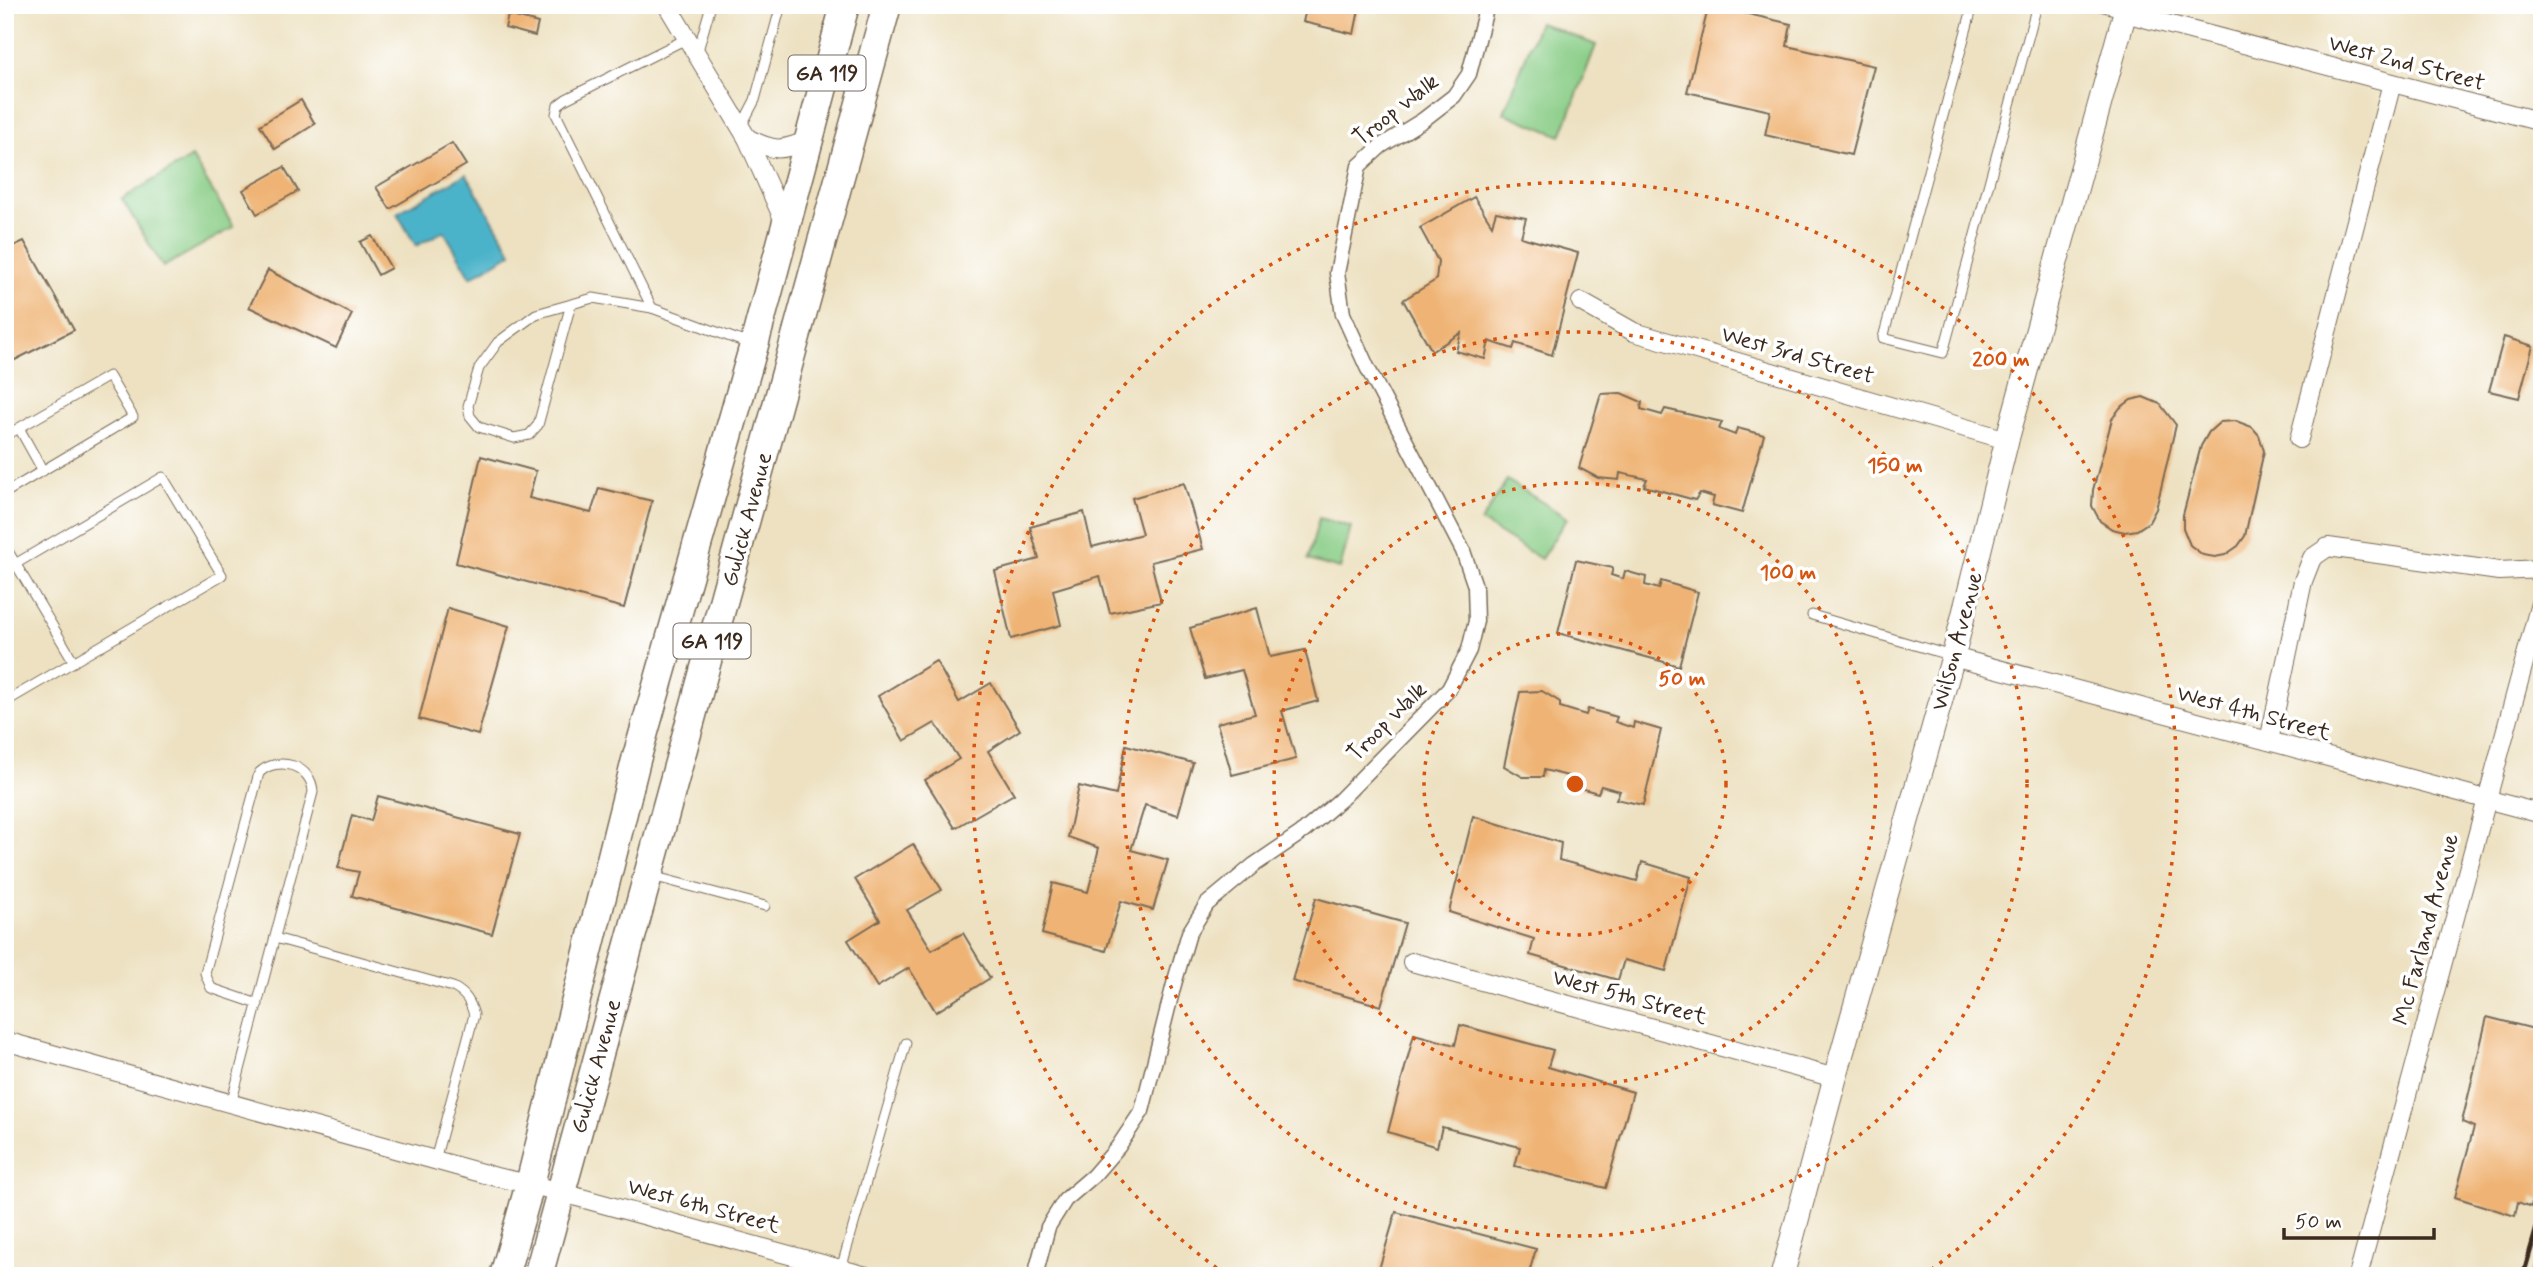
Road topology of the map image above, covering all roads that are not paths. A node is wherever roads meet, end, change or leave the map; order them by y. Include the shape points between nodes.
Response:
1 (667, 5) edge
2 (710, 5) edge
3 (781, 5) edge
4 (845, 5) edge
5 (887, 5) edge
6 (1488, 5) edge
7 (1973, 5) edge
8 (2037, 5) edge
9 (2097, 5) edge
10 (2126, 9) edge
11 (686, 39) junction
12 (696, 56) junction
13 (2392, 83) junction
14 (2542, 122) edge
15 (744, 133) junction
16 (808, 140) junction
17 (785, 223) junction
18 (1581, 302) dead end
19 (571, 304) junction
20 (652, 308) junction
21 (754, 345) junction
22 (19, 428) junction
23 (5, 436) edge
24 (2299, 439) dead end
25 (2007, 440) junction
26 (43, 471) junction
27 (5, 493) edge
28 (5, 545) edge
29 (16, 564) junction
30 (2542, 569) edge
31 (5, 570) edge
32 (2542, 596) edge
33 (1812, 615) dead end
34 (1953, 657) junction
35 (74, 662) junction
36 (5, 702) edge
37 (2269, 741) junction
38 (2485, 800) junction
39 (2542, 814) edge
40 (648, 875) junction
41 (765, 906) dead end
42 (275, 938) junction
43 (1412, 962) dead end
44 (258, 1004) junction
45 (5, 1041) edge
46 (906, 1043) dead end
47 (1835, 1078) junction
48 (231, 1104) junction
49 (435, 1160) junction
50 (530, 1184) junction
51 (560, 1192) junction
52 (841, 1269) junction
53 (504, 1276) edge
54 (538, 1276) edge
55 (866, 1276) edge
56 (1035, 1276) edge
57 (1783, 1276) edge
58 (2358, 1276) edge

1 - 11 street
2 - 12 lane
3 - 15 lane
4 - 16 main road, Gulick Avenue / GA 119
5 - 40 main road, Gulick Avenue / GA 119
6 - 56 street, Troop Walk via 1469,74 1454,96 1359,166 1337,273 1343,314 1367,367 1463,551 1475,586 1476,621 1469,650 1449,689 1340,800 1207,904 1189,933 1142,1111 1093,1176 1065,1200 1048,1227
7 - 8 lane via 1883,338 1943,353
9 - 10 lane, West 2nd Street
10 - 13 street, West 2nd Street
10 - 25 street, Wilson Avenue
11 - 12 street
11 - 20 lane via 566,99 556,114
12 - 15 street
13 - 14 street, West 2nd Street
13 - 24 street
15 - 16 street via 769,149 787,149
15 - 17 street
16 - 17 main road, Gulick Avenue / GA 119
17 - 21 main road, Gulick Avenue / GA 119
18 - 25 street, West 3rd Street via 1634,332
19 - 19 lane via 536,314 499,342 479,368 468,406 479,427 514,438 529,435 538,425
19 - 20 lane via 593,298
20 - 21 lane
21 - 50 main road, Gulick Avenue / GA 119 via 636,760
22 - 23 lane
22 - 26 lane
22 - 26 lane via 109,376 133,416
25 - 34 street, Wilson Avenue
26 - 27 lane
28 - 29 lane
29 - 31 lane
29 - 35 lane
29 - 35 lane via 163,477 222,575
30 - 37 street via 2499,571 2329,547 2312,558 2303,581
32 - 38 street, Mc Farland Avenue
33 - 34 lane
34 - 37 street, West 4th Street
34 - 47 street, Wilson Avenue
35 - 36 lane
37 - 38 street, West 4th Street
38 - 39 street, West 4th Street
38 - 58 street, Mc Farland Avenue
40 - 41 lane
40 - 51 main road, Gulick Avenue / GA 119
42 - 44 lane
42 - 44 lane via 313,792 306,773 279,763 259,774 205,973 211,988
42 - 49 lane via 464,993 474,1015
43 - 47 street, West 5th Street
44 - 48 lane
45 - 48 street, West 6th Street
46 - 52 lane
47 - 57 street, Wilson Avenue
48 - 49 street, West 6th Street
49 - 50 street, West 6th Street
50 - 51 street, West 6th Street
50 - 53 main road, Gulick Avenue / GA 119
51 - 52 street, West 6th Street
51 - 54 main road, Gulick Avenue / GA 119
52 - 55 street, West 6th Street

